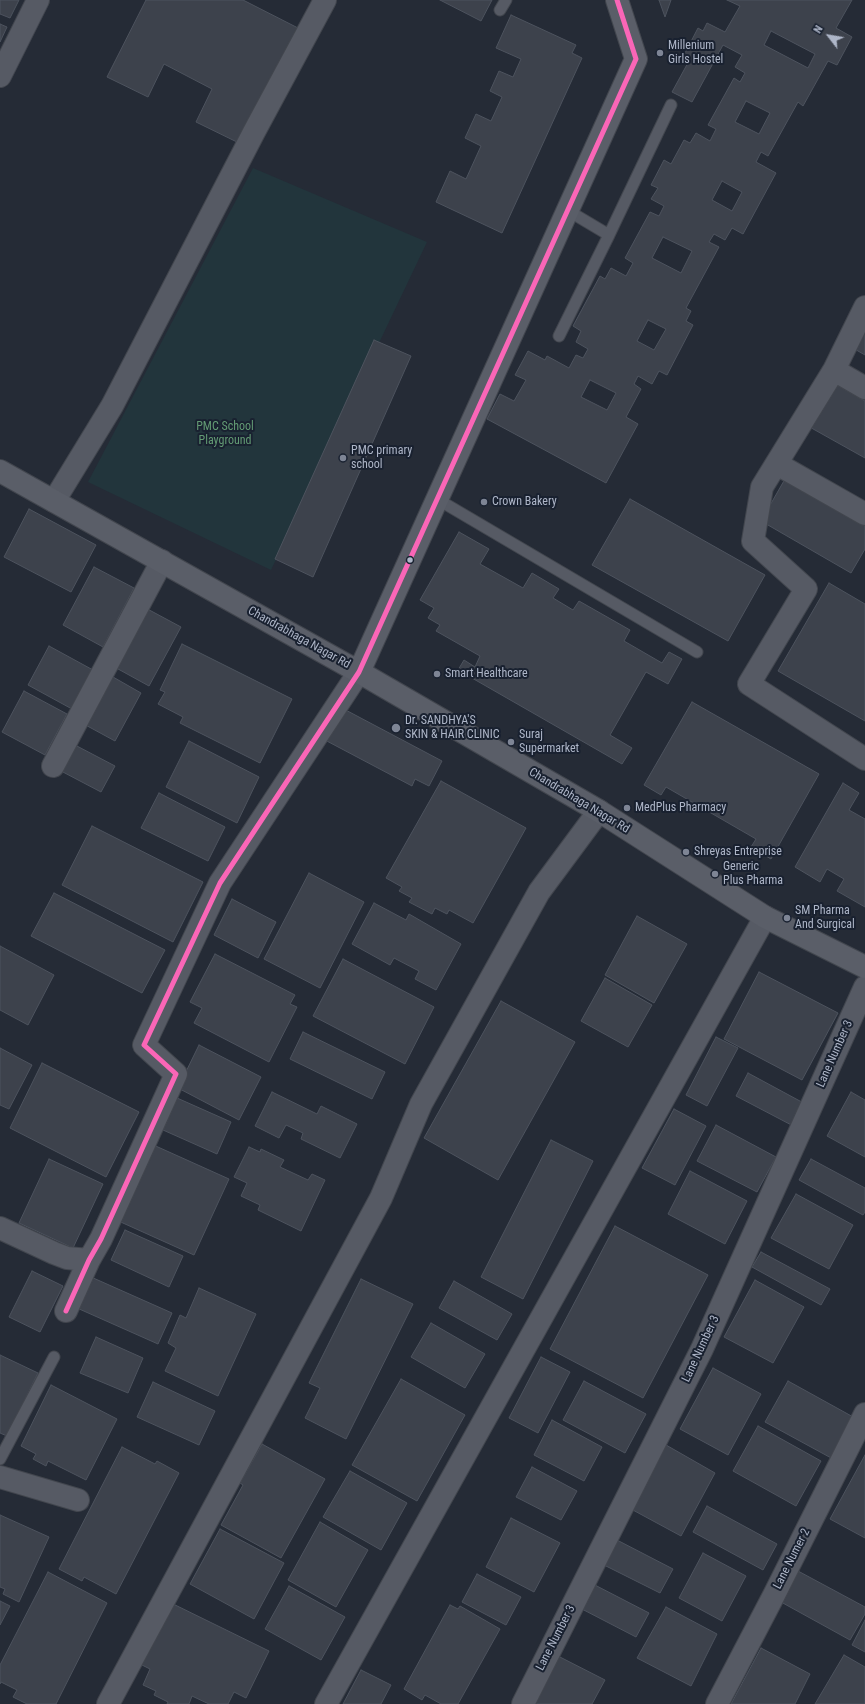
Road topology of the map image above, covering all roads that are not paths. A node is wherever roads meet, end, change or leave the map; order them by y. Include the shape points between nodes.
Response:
1 (38, 0) edge
2 (325, 0) edge
3 (617, 0) edge
4 (0, 76) edge
5 (671, 105) dead end
6 (567, 210) junction
7 (610, 235) junction
8 (865, 307) edge
9 (559, 336) dead end
10 (834, 370) junction
11 (865, 388) edge
12 (777, 464) junction
13 (0, 471) edge
14 (437, 499) junction
15 (54, 501) junction
16 (865, 514) edge
17 (162, 561) junction
18 (697, 652) dead end
19 (359, 672) junction
20 (865, 759) edge
21 (52, 766) dead end
22 (599, 811) junction
23 (764, 917) junction
24 (865, 967) edge
25 (865, 987) edge
26 (0, 1228) edge
27 (89, 1260) junction
28 (66, 1311) dead end
29 (54, 1357) dead end
30 (865, 1414) edge
31 (0, 1459) edge
32 (0, 1476) edge
33 (78, 1500) dead end
34 (108, 1704) edge
35 (326, 1704) edge
36 (523, 1704) edge
37 (717, 1704) edge

1 - 4 street
2 - 15 street via 112,406
3 - 6 street via 636,59
5 - 7 lane
6 - 7 lane
6 - 14 street
7 - 9 lane
8 - 10 street
10 - 11 street
10 - 12 street
12 - 16 street
12 - 20 street via 762,488 753,541 806,589 749,684
13 - 15 street, Chandrabhaga Nagar Rd
14 - 18 lane
14 - 19 street
15 - 17 street, Chandrabhaga Nagar Rd
17 - 19 street, Chandrabhaga Nagar Rd
17 - 21 street
19 - 22 street, Chandrabhaga Nagar Rd
19 - 27 street via 220,883 144,1045 176,1074 102,1239
22 - 23 street, Chandrabhaga Nagar Rd
22 - 34 street via 539,892 420,1104 381,1198
23 - 24 street, Chandrabhaga Nagar Rd
23 - 35 street
25 - 36 street, Lane Number 3 via 702,1349
26 - 27 street via 67,1258
27 - 28 street
29 - 31 lane
30 - 37 street, Lane Numer 2
32 - 33 street

